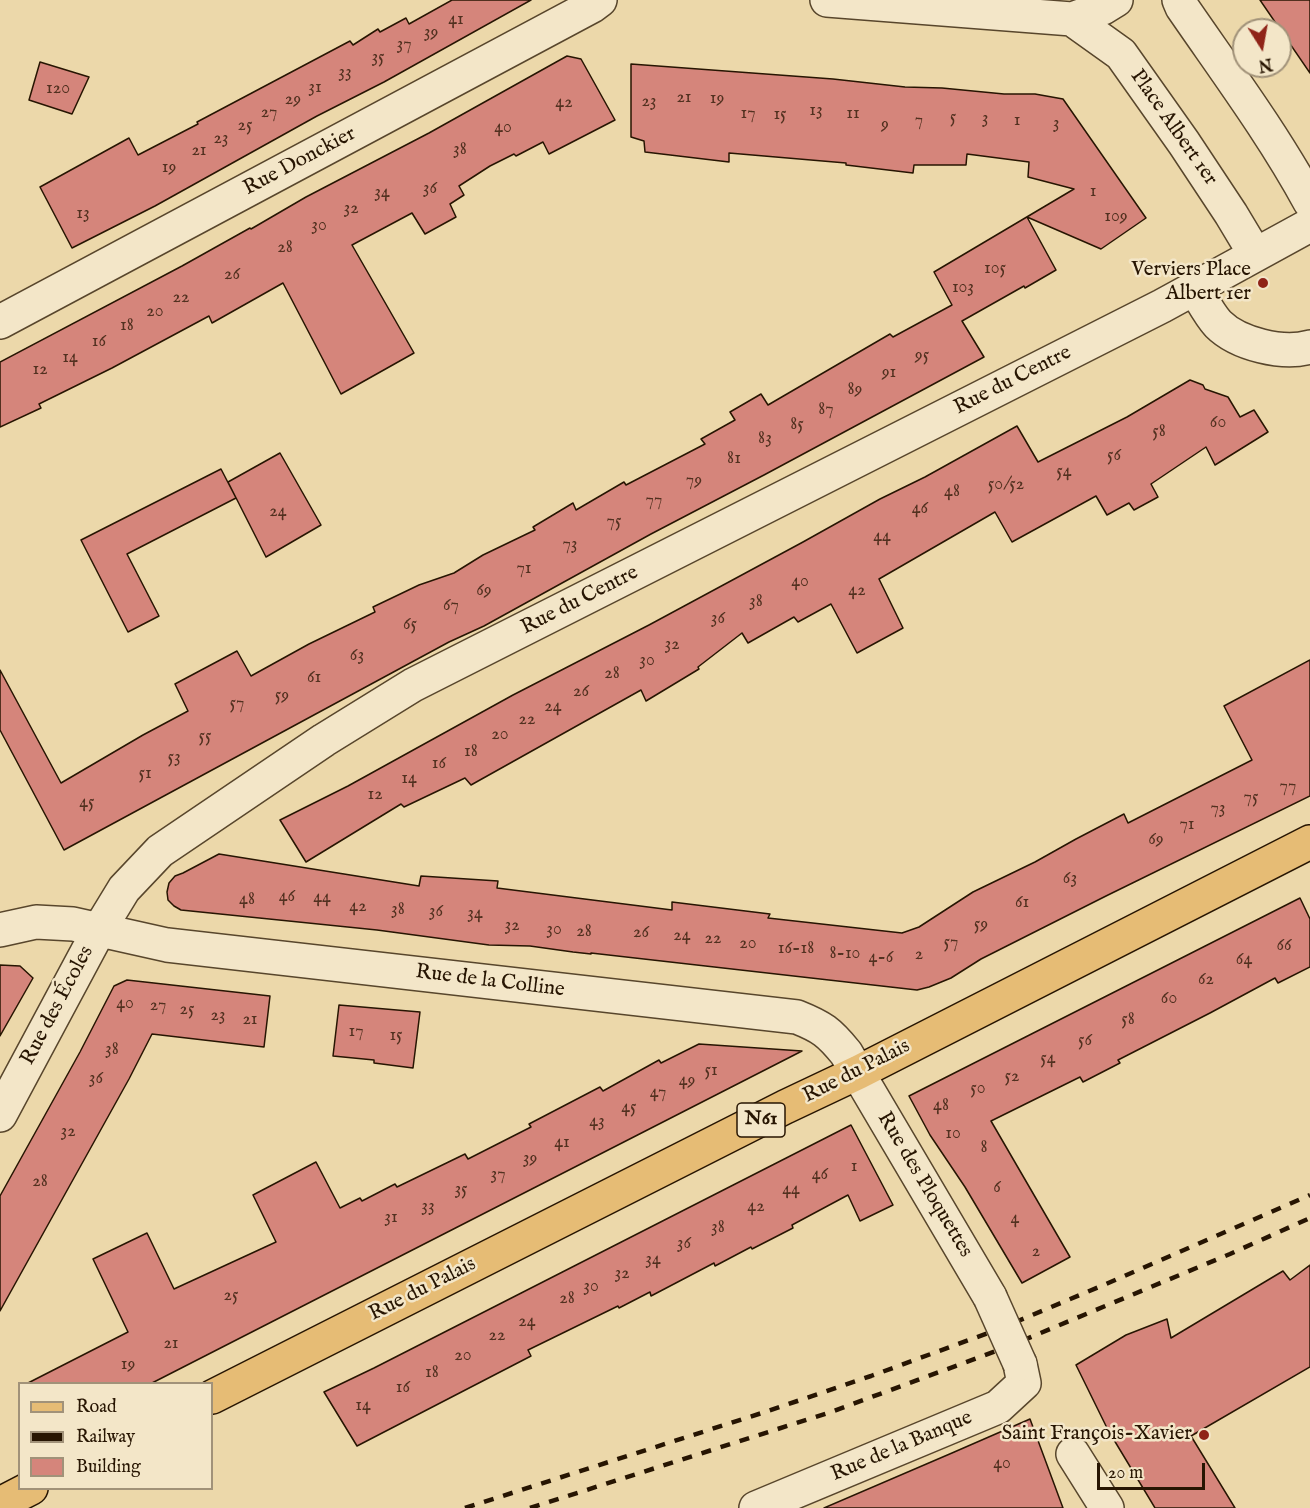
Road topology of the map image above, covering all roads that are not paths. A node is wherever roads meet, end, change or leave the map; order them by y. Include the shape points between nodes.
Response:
1 (600, 0) edge
2 (827, 0) edge
3 (1116, 0) edge
4 (1179, 0) edge
5 (1072, 19) junction
6 (1310, 202) edge
7 (1310, 225) edge
8 (1255, 254) junction
9 (1195, 289) junction
10 (0, 322) edge
11 (1310, 348) edge
12 (1310, 842) edge
13 (0, 930) edge
14 (99, 930) junction
15 (859, 1072) junction
16 (0, 1115) edge
17 (1020, 1364) joint
18 (213, 1396) edge
19 (1073, 1454) dead end
20 (27, 1490) edge
21 (0, 1504) edge
22 (756, 1508) edge
23 (1107, 1508) edge

1 - 10 street, Rue Donckier
2 - 5 street
3 - 5 street
4 - 6 street
5 - 8 street, Place Albert 1er via 1121,54
7 - 8 street
8 - 9 street
9 - 11 street via 1217,323 1230,334 1287,350
9 - 14 street, Rue du Centre via 413,685 160,851 124,889
12 - 15 main road, Rue du Palais / N61
13 - 14 street via 36,922
14 - 15 street, Rue de la Colline via 167,945 797,1017 833,1037
14 - 16 street, Rue des Écoles
15 - 17 street, Rue des Ploquettes, bridge via 990,1297
15 - 18 main road, Rue du Palais / N61
17 - 22 street, Rue de la Banque via 1024,1383 998,1407
19 - 23 street
20 - 21 main road

